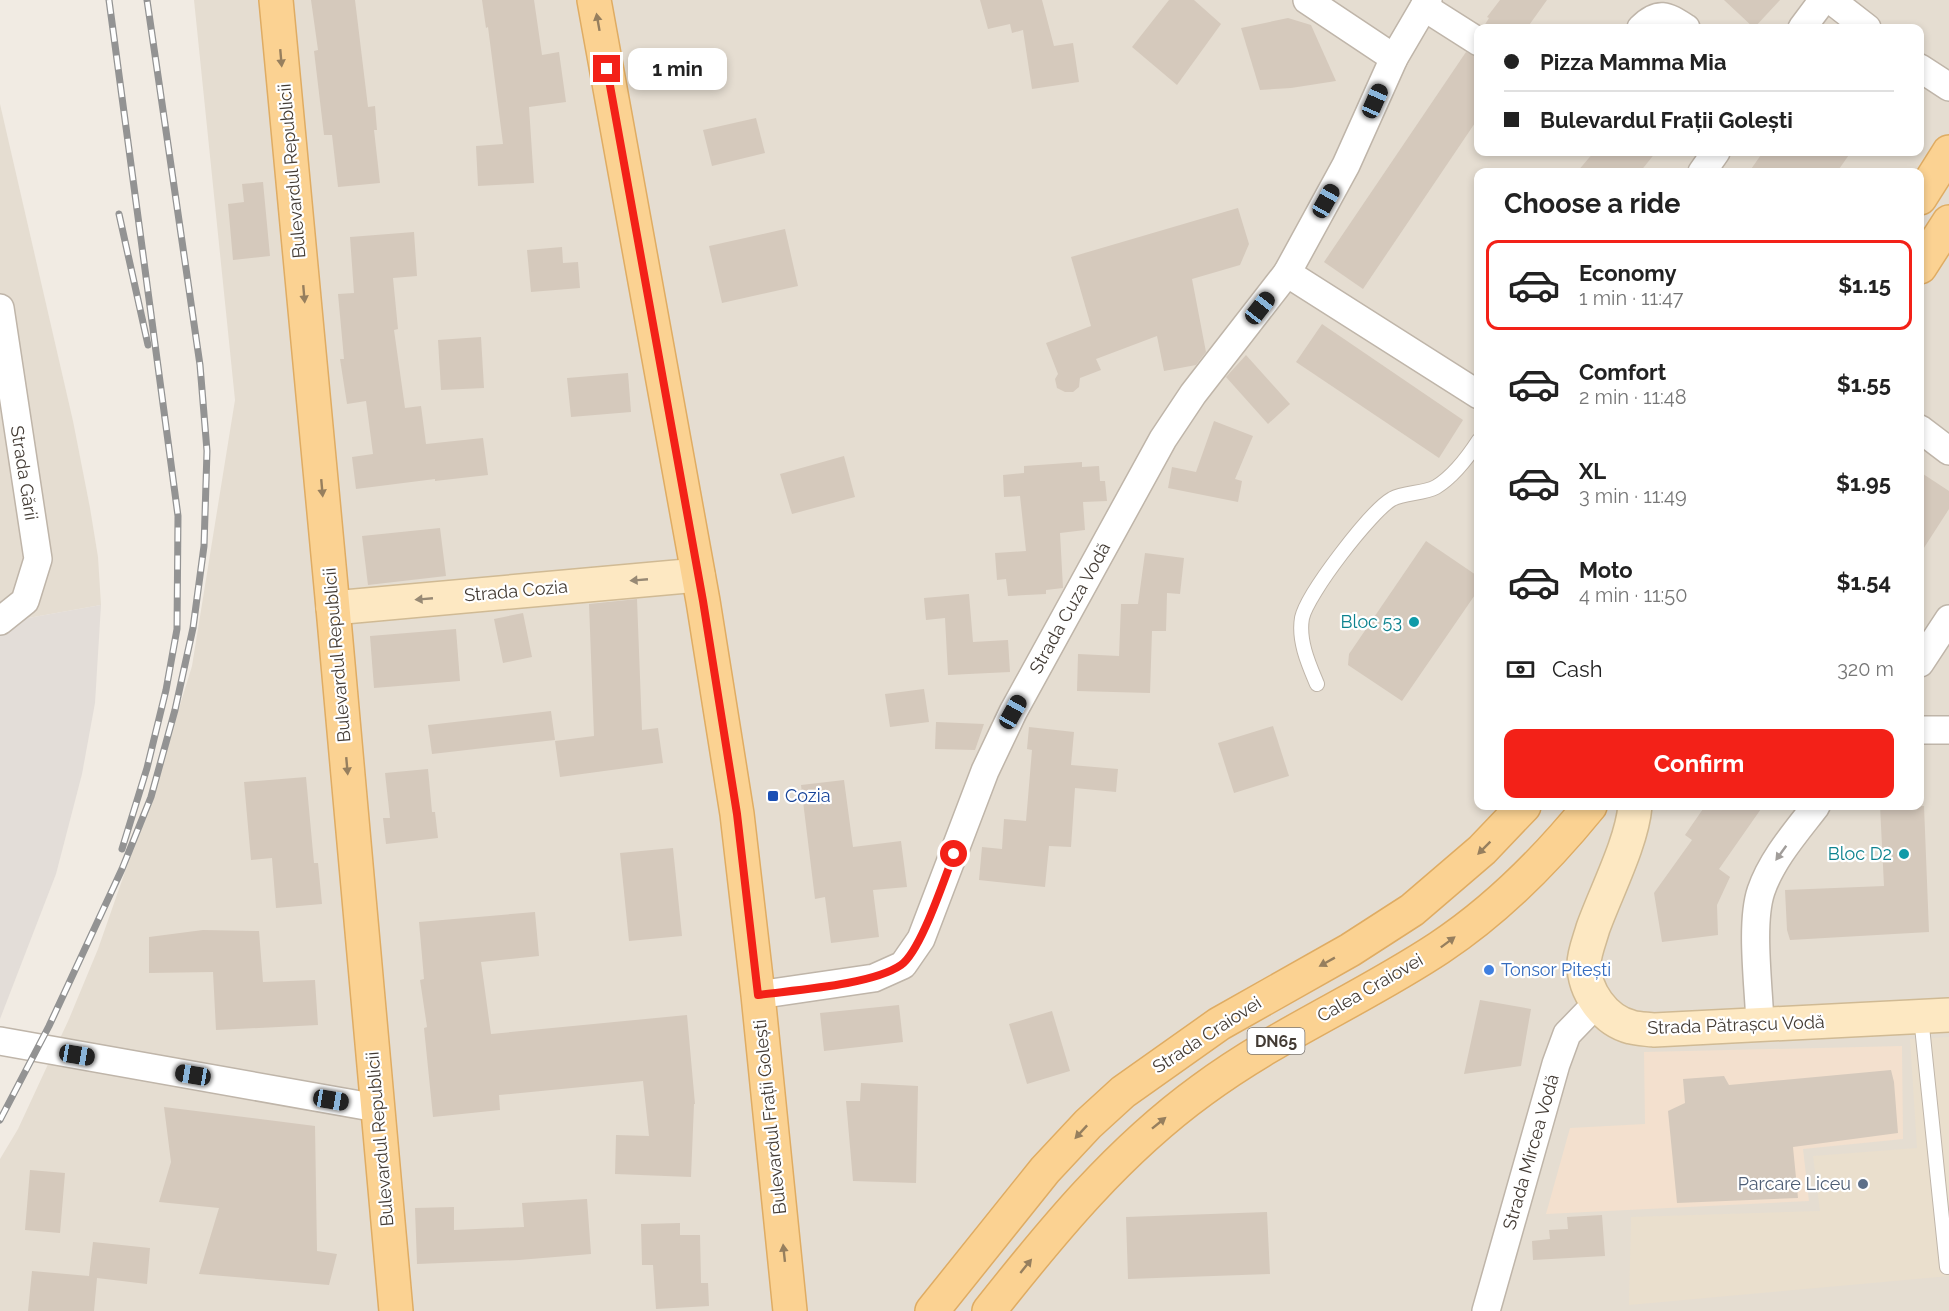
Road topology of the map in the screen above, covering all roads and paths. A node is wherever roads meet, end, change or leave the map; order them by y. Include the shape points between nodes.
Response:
1 (276, 0) edge
2 (594, 0) edge
3 (1308, 0) edge
4 (1823, 0) edge
5 (1831, 0) edge
6 (1426, 4) edge
7 (1646, 24) edge
8 (1679, 24) edge
9 (1805, 24) edge
10 (1861, 24) edge
11 (1474, 38) edge
12 (1394, 58) junction
13 (1924, 71) edge
14 (1949, 87) edge
15 (1949, 152) edge
16 (1924, 192) edge
17 (1948, 225) edge
18 (1924, 261) edge
19 (1287, 273) junction
20 (0, 308) edge
21 (3, 351) edge
22 (1474, 392) edge
23 (1924, 432) edge
24 (1474, 447) edge
25 (1949, 451) edge
26 (698, 574) junction
27 (333, 608) junction
28 (1949, 619) edge
29 (0, 621) edge
30 (1924, 657) edge
31 (1317, 684) dead end
32 (1949, 729) edge
33 (1924, 730) edge
34 (1520, 810) edge
35 (1586, 810) edge
36 (1634, 810) edge
37 (1813, 810) edge
38 (758, 995) junction
39 (1597, 1003) junction
40 (1935, 1016) edge
41 (1760, 1025) junction
42 (0, 1041) edge
43 (377, 1108) junction
44 (1949, 1266) edge
45 (795, 1304) edge
46 (934, 1305) edge
47 (396, 1311) edge
48 (989, 1311) edge
49 (1486, 1311) edge

1 -> 27 main road, Bulevardul Republicii
26 -> 2 main road, Bulevardul Frații Golești
3 - 12 street
4 - 9 street
5 - 10 street
6 - 11 street
6 - 12 street, Strada Cuza Vodă
7 - 8 street via 1655,17 1668,17
12 - 19 street, Strada Cuza Vodă via 1346,165
13 - 14 street
15 - 16 main road
17 - 18 main road
19 - 22 street
19 - 38 street, Strada Cuza Vodă via 1163,439 1013,712 985,771 921,939 903,964 874,978
20 - 21 street, Strada Gării
21 - 29 street, Strada Gării via 38,559 25,601
23 - 25 street
24 - 31 lane via 1436,487 1392,499 1362,528 1318,584 1302,618 1303,651
26 -> 27 street, Strada Cozia
26 - 38 main road, Bulevardul Frații Golești via 737,814
27 -> 43 main road, Bulevardul Republicii
28 - 30 street
32 - 33 street
34 -> 46 main road, Strada Craiovei / DN65 via 1482,850 1412,910 1219,1024 1123,1092 1045,1170
48 -> 35 main road, Calea Craiovei / DN65 via 1080,1200 1154,1126 1271,1044 1440,948 1532,872
36 - 39 street, Strada Pătrașcu Vodă via 1584,964
37 -> 41 street via 1775,861 1761,892 1755,922
45 -> 38 main road, Bulevardul Frații Golești
39 - 41 street, Strada Pătrașcu Vodă via 1610,1017 1630,1027 1654,1030
39 - 49 street, Strada Mircea Vodă via 1567,1034 1556,1064
40 - 41 street, Strada Pătrașcu Vodă
40 - 44 lane
42 - 43 street
43 - 47 main road, Bulevardul Republicii

